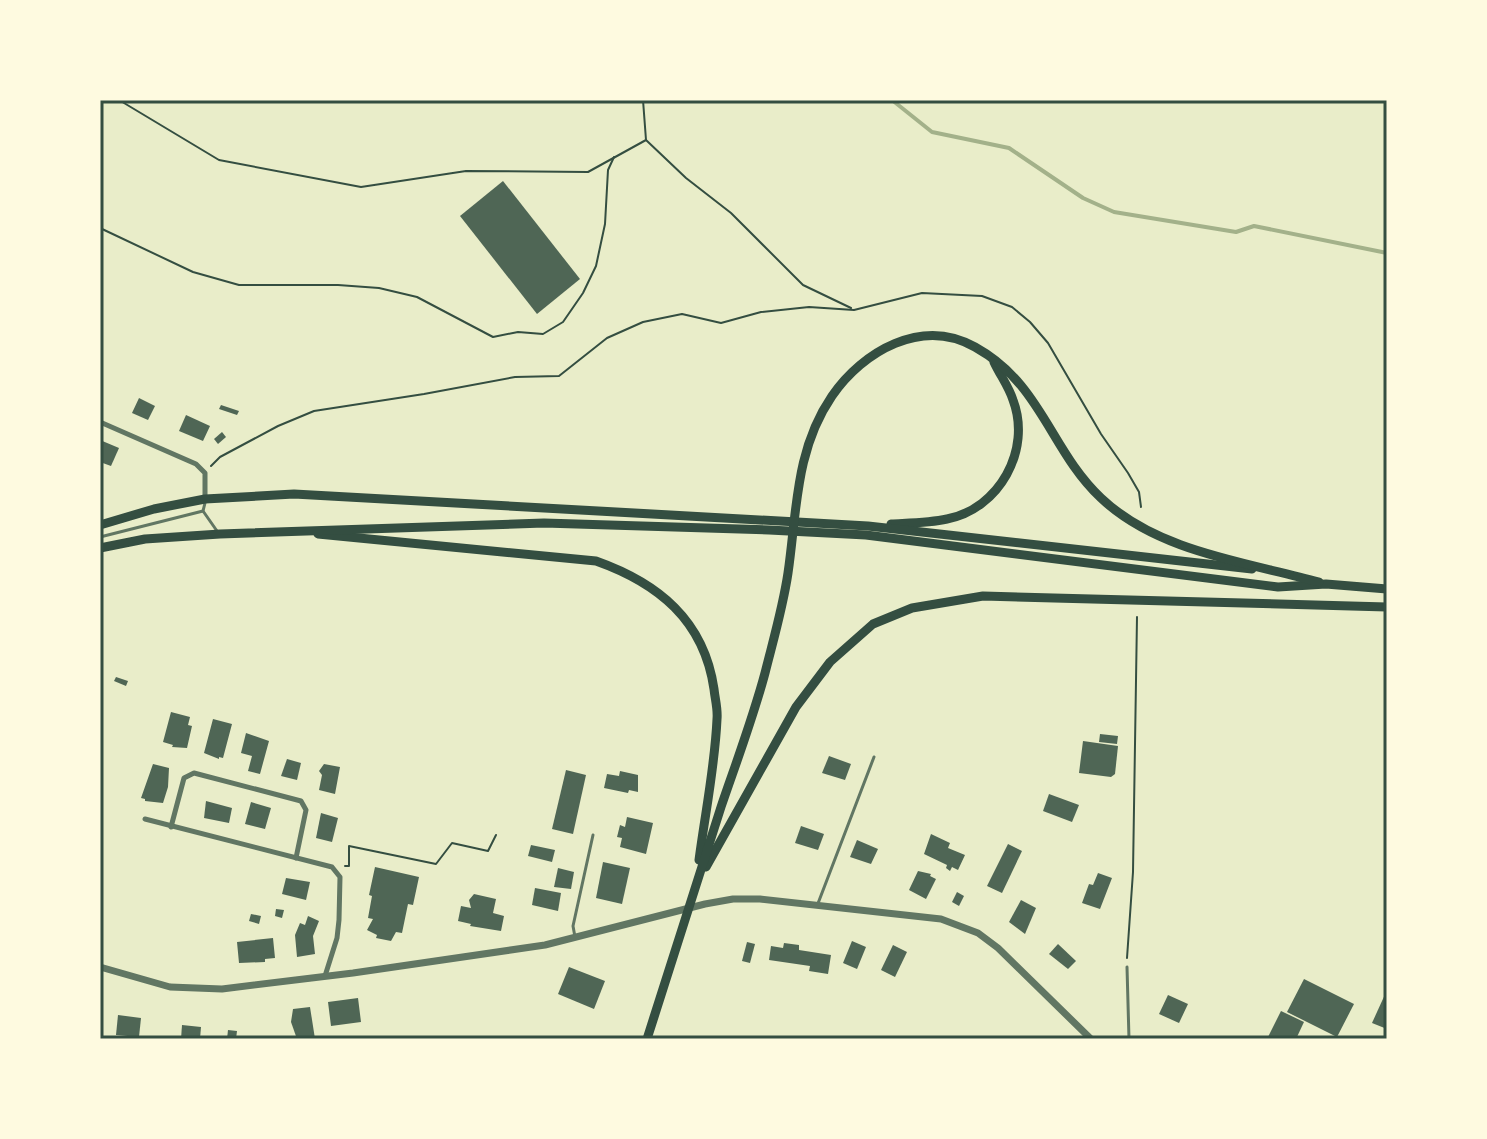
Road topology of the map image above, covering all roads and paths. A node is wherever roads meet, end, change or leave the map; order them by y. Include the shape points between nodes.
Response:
1 (119, 100) edge
2 (643, 100) edge
3 (646, 140) junction
4 (614, 157) junction
5 (100, 228) edge
6 (854, 310) junction
7 (992, 359) junction
8 (100, 422) edge
9 (205, 473) junction
10 (205, 499) junction
11 (1141, 507) dead end
12 (203, 511) junction
13 (100, 525) edge
14 (770, 526) junction
15 (868, 526) junction
16 (808, 527) junction
17 (280, 531) junction
18 (220, 534) junction
19 (100, 537) edge
20 (100, 548) edge
21 (1283, 572) junction
22 (1326, 584) junction
23 (1387, 589) edge
24 (1387, 607) edge
25 (1137, 617) dead end
26 (874, 757) dead end
27 (145, 819) dead end
28 (171, 827) junction
29 (496, 835) dead end
30 (593, 835) dead end
31 (296, 858) junction
32 (338, 872) junction
33 (696, 883) junction
34 (817, 906) junction
35 (575, 938) junction
36 (100, 967) edge
37 (1127, 967) joint
38 (325, 976) junction
39 (647, 1039) edge
40 (1091, 1039) edge
41 (1129, 1039) edge

1 - 4 path via 219,160 361,187 466,171 588,172
2 - 3 path
3 - 4 path
3 - 6 path via 731,213 803,285
4 - 5 path via 596,266 563,322 543,334 493,337 417,297 379,288 239,285 193,272
6 - 9 path via 809,307 721,323 682,314 643,322 607,338 559,376 515,377 301,415 220,457
6 - 11 path via 922,293 982,296 1012,307 1048,343 1139,492
7 - 15 main road via 1014,402 1019,441 1012,467 995,492 948,519
7 - 21 main road via 1017,378 1099,497 1127,519 1166,541
7 - 33 main road via 973,345 917,335 884,348 855,368 832,396 810,436 797,484 788,576 764,677
8 - 9 street via 196,464
9 - 10 street
10 - 12 lane
10 - 13 main road
10 - 14 main road via 294,494
12 - 18 lane
12 - 19 lane
14 - 16 main road
14 - 17 main road via 544,523
15 - 16 main road
15 - 21 main road
16 - 22 main road via 1278,587
17 - 18 main road
17 - 33 main road via 596,561 629,572 664,595 691,625 710,665 718,717
18 - 20 main road
21 - 22 main road
22 - 23 main road
24 - 33 main road via 983,596 912,608 873,624 830,662 796,707
25 - 37 path
26 - 34 lane
27 - 28 street
28 - 31 street
28 - 31 street via 184,778 194,773 301,801 306,810
29 - 32 path via 488,851 452,843 436,864 349,846 349,866
30 - 35 lane via 573,926
31 - 32 street
32 - 38 street via 337,938
33 - 39 main road
34 - 35 street via 733,899
34 - 40 street via 941,919 978,933
35 - 38 street
36 - 38 street via 183,988 222,989
37 - 41 lane

